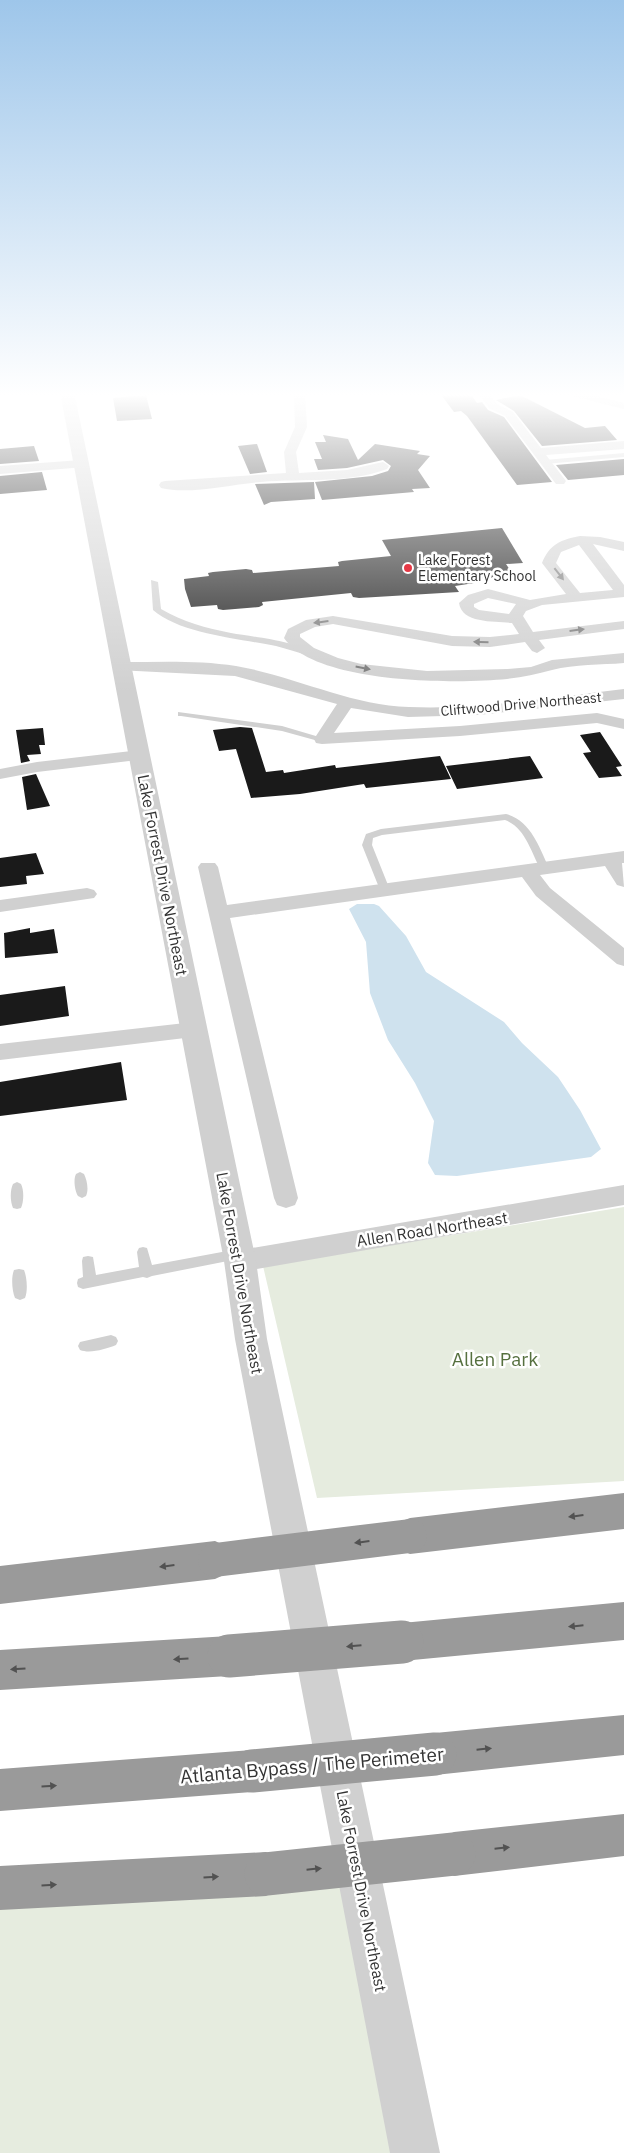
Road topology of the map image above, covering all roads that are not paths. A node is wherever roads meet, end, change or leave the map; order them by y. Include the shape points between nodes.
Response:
1 (89, 492) edge
2 (583, 541) junction
3 (624, 547) edge
4 (154, 582) dead end
5 (624, 593) edge
6 (576, 597) junction
7 (529, 604) junction
8 (517, 619) junction
9 (624, 625) edge
10 (530, 636) junction
11 (317, 656) junction
12 (624, 658) edge
13 (549, 666) junction
14 (123, 667) junction
15 (624, 694) edge
16 (347, 702) junction
17 (181, 714) dead end
18 (624, 724) edge
19 (322, 739) junction
20 (140, 755) junction
21 (0, 774) edge
22 (617, 858) edge
23 (208, 867) dead end
24 (536, 870) junction
25 (624, 881) edge
26 (385, 890) junction
27 (87, 894) dead end
28 (0, 906) edge
29 (219, 913) junction
30 (624, 959) edge
31 (194, 1030) junction
32 (0, 1052) edge
33 (80, 1177) dead end
34 (17, 1187) dead end
35 (82, 1193) dead end
36 (624, 1195) edge
37 (286, 1198) dead end
38 (17, 1204) dead end
39 (143, 1252) dead end
40 (239, 1258) junction
41 (88, 1260) dead end
42 (147, 1272) junction
43 (19, 1274) dead end
44 (20, 1294) dead end
45 (111, 1341) dead end
46 (84, 1346) dead end
47 (624, 1511) edge
48 (0, 1585) edge
49 (624, 1621) edge
50 (0, 1670) edge
51 (624, 1735) edge
52 (0, 1790) edge
53 (624, 1835) edge
54 (0, 1888) edge
55 (414, 2153) edge

1 - 14 street, Lake Forrest Drive Northeast
2 - 3 street via 612,542
2 - 5 street
2 -> 6 street via 570,542 556,549 549,563
4 - 11 lane via 157,610 167,617
5 - 6 street
6 - 7 street
7 - 8 street via 520,608
7 - 8 street via 492,594 466,603 467,609 475,614
8 - 10 street
10 -> 9 street
10 -> 11 street via 490,642 452,641 333,620 311,623 293,632 292,638 297,644
10 - 13 street
11 -> 13 street via 341,664 410,675 506,674
12 - 13 street
14 - 16 street, Cliftwood Drive Northeast via 236,671
14 - 20 street, Lake Forrest Drive Northeast
15 - 16 street, Cliftwood Drive Northeast via 445,712 408,712
16 - 19 street
17 - 19 lane via 282,729
18 - 19 street via 597,718 460,731
20 - 21 street via 37,766
20 - 31 street, Lake Forrest Drive Northeast
22 - 24 street
22 - 25 street
23 - 29 street
24 - 26 street
24 - 26 lane via 521,825 512,818 498,816 374,833 367,840
24 - 30 street via 543,892
26 - 29 street
27 - 28 street
29 - 37 street
31 - 32 street
31 - 40 street, Lake Forrest Drive Northeast
33 - 35 lane
34 - 38 lane
36 - 40 street, Allen Road Northeast
39 - 42 lane
40 - 42 lane
40 - 55 street, Lake Forrest Drive Northeast via 251,1339
41 - 42 lane via 86,1283
43 - 44 lane
45 - 46 lane
47 -> 48 highway, bridge
49 -> 50 highway, bridge via 229,1656
52 -> 51 highway, Atlanta Bypass / The Perimeter, bridge via 252,1771
54 -> 53 highway, bridge via 266,1874

